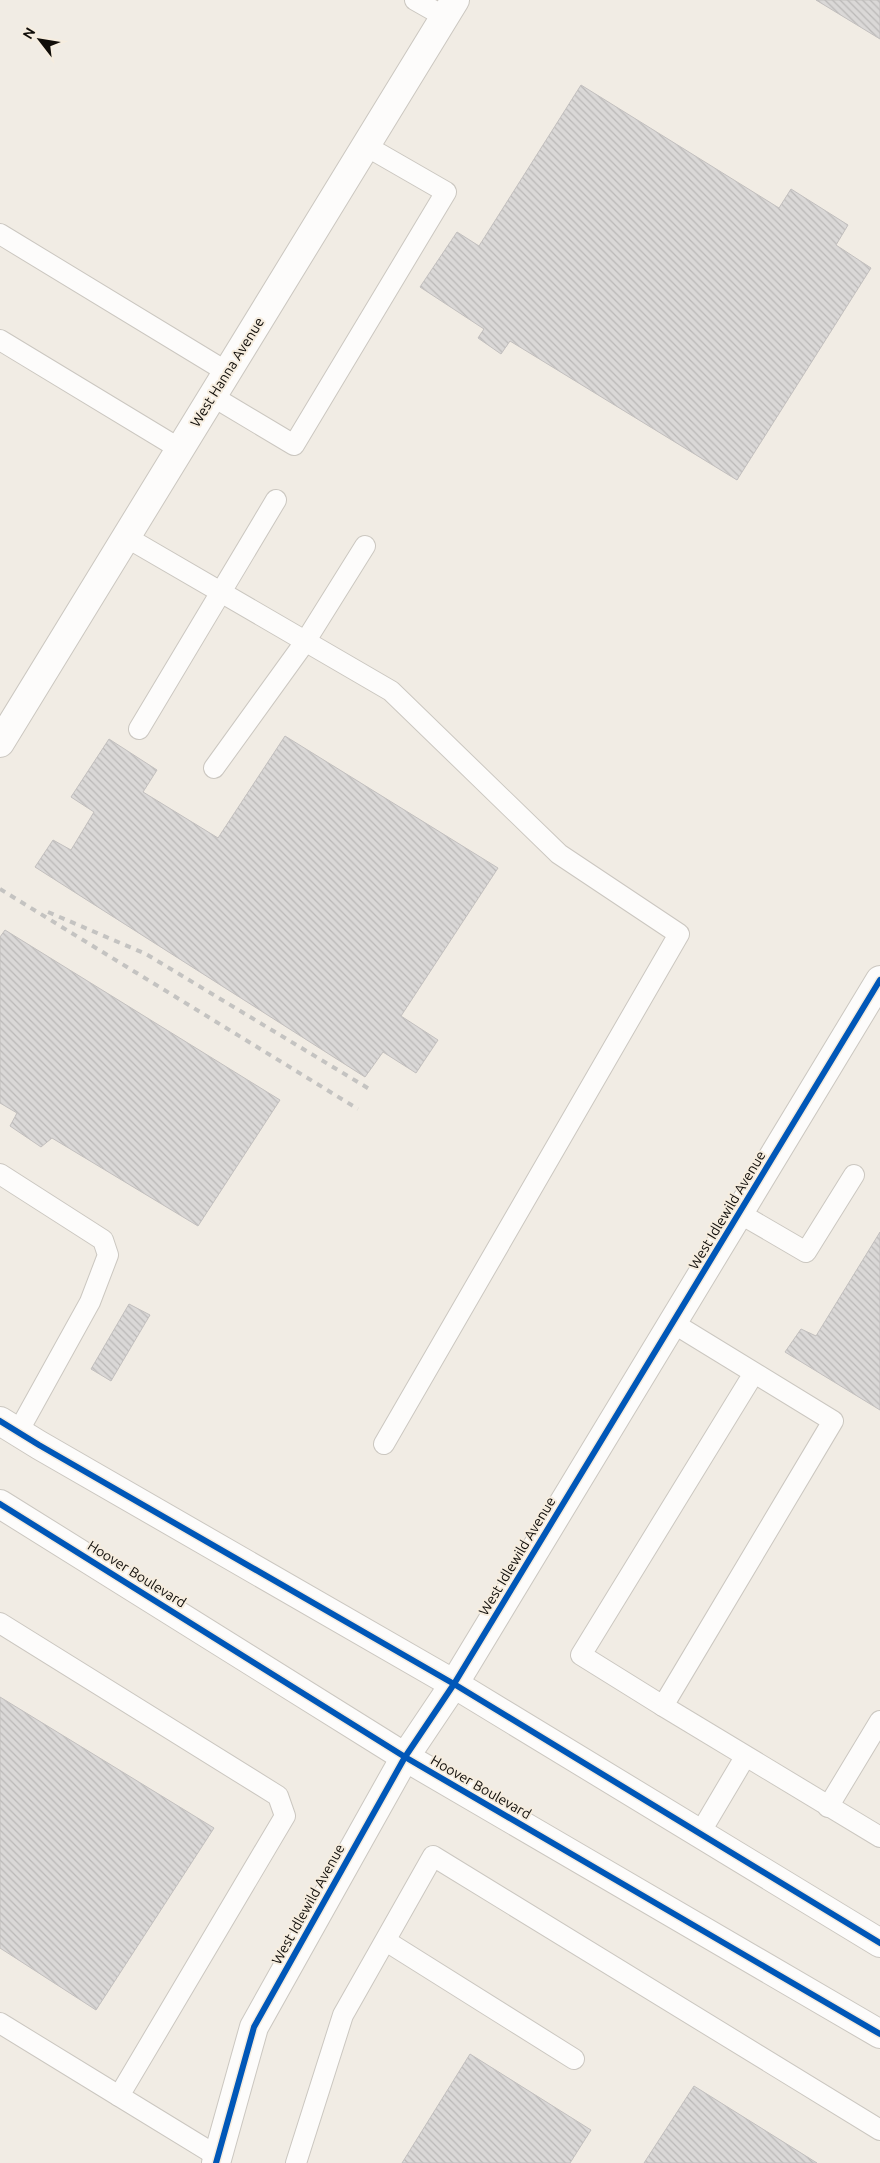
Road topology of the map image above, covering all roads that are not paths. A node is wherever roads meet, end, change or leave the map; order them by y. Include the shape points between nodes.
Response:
1 (415, 0) edge
2 (450, 8) edge
3 (366, 146) junction
4 (0, 234) edge
5 (0, 340) edge
6 (227, 372) junction
7 (212, 396) junction
8 (180, 449) junction
9 (276, 500) dead end
10 (126, 537) junction
11 (365, 546) dead end
12 (222, 593) junction
13 (305, 642) junction
14 (139, 729) dead end
15 (0, 743) edge
16 (214, 768) dead end
17 (880, 980) edge
18 (0, 1174) edge
19 (854, 1175) dead end
20 (739, 1213) junction
21 (673, 1322) junction
22 (754, 1373) junction
23 (9, 1426) edge
24 (384, 1444) dead end
25 (0, 1504) edge
26 (0, 1623) edge
27 (454, 1684) junction
28 (662, 1706) junction
29 (880, 1721) edge
30 (405, 1756) junction
31 (746, 1757) junction
32 (828, 1807) junction
33 (700, 1833) junction
34 (880, 1837) edge
35 (386, 1941) junction
36 (880, 1943) edge
37 (0, 2023) edge
38 (880, 2034) edge
39 (574, 2059) dead end
40 (119, 2096) junction
41 (880, 2130) edge
42 (216, 2159) edge
43 (296, 2163) edge

1 - 2 lane
2 - 3 street, West Hanna Avenue
3 - 6 street, West Hanna Avenue
3 - 7 lane via 446,192 294,445
4 - 6 lane
5 - 8 lane
6 - 7 street, West Hanna Avenue
7 - 8 street, West Hanna Avenue
8 - 10 street, West Hanna Avenue
9 - 12 lane
10 - 12 lane
10 - 15 street, West Hanna Avenue
11 - 13 lane
12 - 13 lane
12 - 14 lane
13 - 16 lane
13 - 24 lane via 391,691 559,854 679,934
17 - 20 street, West Idlewild Avenue
18 - 23 lane via 103,1240 108,1255 90,1302
19 - 20 lane via 806,1252
20 - 21 street, West Idlewild Avenue
21 - 22 lane
21 - 27 street, West Idlewild Avenue
22 - 28 lane via 833,1422
22 - 28 lane via 581,1655
23 - 27 street
25 - 30 street, Hoover Boulevard
26 - 40 lane via 278,1796 285,1816
27 - 30 street, West Idlewild Avenue
27 - 33 street
28 - 31 lane
29 - 32 lane
30 - 38 street, Hoover Boulevard
30 - 42 street, West Idlewild Avenue via 254,2026
31 - 32 lane
31 - 33 lane
32 - 34 lane
33 - 36 street
35 - 39 lane
35 - 41 lane via 433,1856
35 - 43 lane via 343,2015
37 - 40 lane
40 - 42 lane

